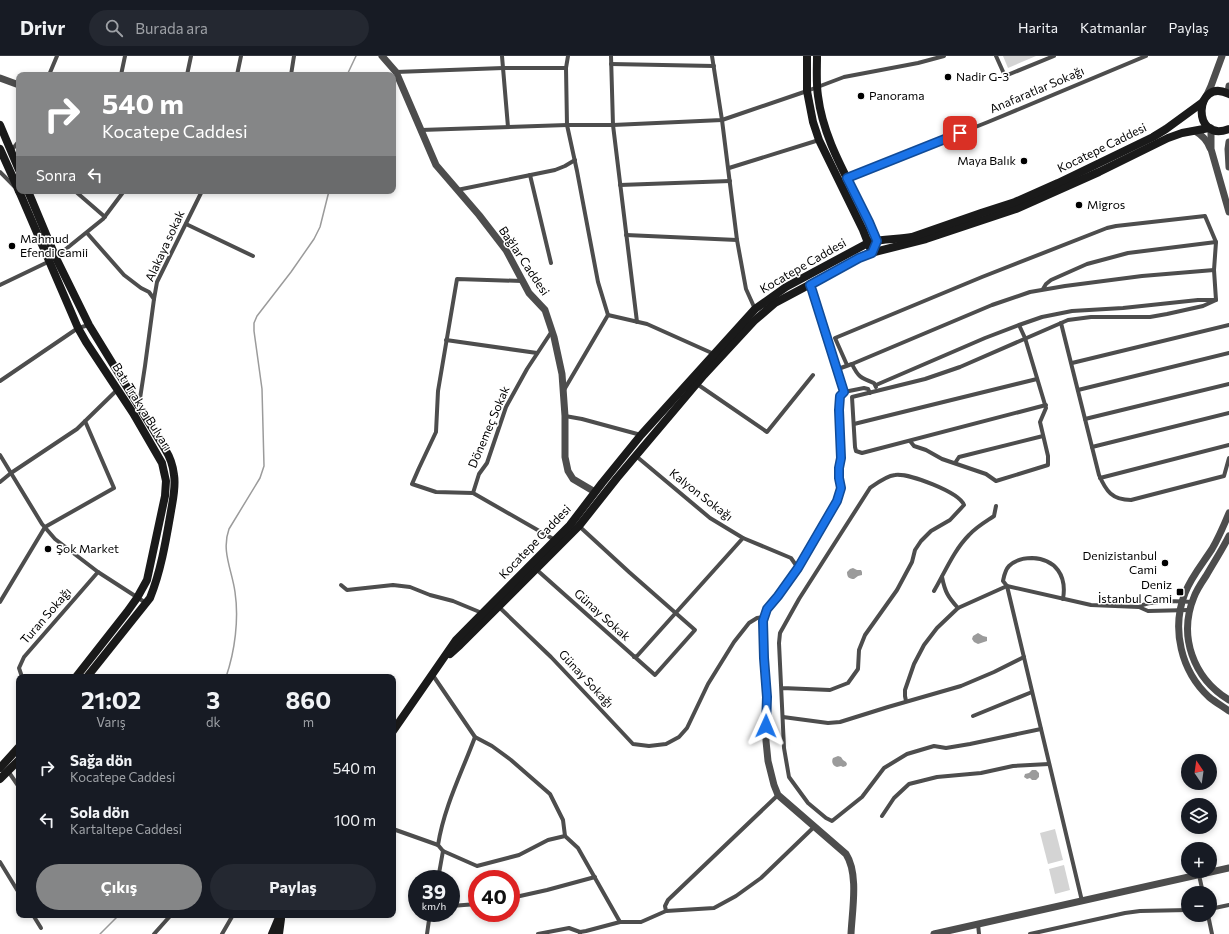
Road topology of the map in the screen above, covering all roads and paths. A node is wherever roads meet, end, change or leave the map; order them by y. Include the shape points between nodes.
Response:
1 (57, 56) edge
2 (124, 56) edge
3 (191, 56) edge
4 (241, 56) edge
5 (294, 56) edge
6 (382, 56) edge
7 (502, 56) edge
8 (568, 56) edge
9 (611, 56) edge
10 (712, 56) edge
11 (807, 56) edge
12 (817, 56) edge
13 (944, 56) edge
14 (996, 56) edge
15 (1054, 56) edge
16 (1146, 56) edge
17 (1222, 56) edge
18 (611, 64) junction
19 (714, 66) junction
20 (503, 68) junction
21 (566, 68) junction
22 (50, 72) edge
23 (121, 72) edge
24 (188, 72) edge
25 (238, 72) edge
26 (291, 72) edge
27 (396, 72) junction
28 (0, 78) edge
29 (16, 84) edge
30 (817, 88) junction
31 (807, 91) junction
32 (1229, 92) edge
33 (1204, 100) junction
34 (722, 120) junction
35 (0, 125) edge
36 (567, 125) junction
37 (613, 125) junction
38 (508, 127) junction
39 (1210, 128) junction
40 (1229, 128) edge
41 (421, 130) junction
42 (1195, 131) junction
43 (819, 140) junction
44 (1229, 142) edge
45 (16, 145) edge
46 (0, 149) edge
47 (1211, 149) junction
48 (11, 151) junction
49 (575, 160) junction
50 (16, 163) edge
51 (1229, 167) edge
52 (729, 168) junction
53 (0, 172) edge
54 (530, 175) junction
55 (847, 178) junction
56 (730, 181) junction
57 (16, 184) edge
58 (620, 185) junction
59 (16, 188) edge
60 (457, 190) junction
61 (20, 194) edge
62 (29, 194) edge
63 (78, 194) edge
64 (122, 194) edge
65 (201, 194) edge
66 (1229, 212) edge
67 (105, 217) junction
68 (186, 224) junction
69 (88, 233) junction
70 (626, 235) junction
71 (737, 240) junction
72 (877, 241) junction
73 (1216, 242) junction
74 (868, 243) junction
75 (872, 253) junction
76 (254, 256) dead end
77 (52, 260) junction
78 (551, 263) dead end
79 (1214, 270) junction
80 (805, 277) junction
81 (522, 281) junction
82 (1, 283) edge
83 (810, 285) junction
84 (1043, 289) junction
85 (154, 299) junction
86 (1216, 300) junction
87 (755, 309) junction
88 (608, 315) junction
89 (637, 322) junction
90 (1062, 323) junction
91 (89, 325) junction
92 (1019, 325) junction
93 (1229, 325) edge
94 (78, 328) junction
95 (552, 330) junction
96 (1025, 338) junction
97 (446, 340) junction
98 (537, 353) junction
99 (1229, 353) edge
100 (714, 354) junction
101 (1072, 363) junction
102 (852, 364) junction
103 (847, 365) junction
104 (838, 369) junction
105 (813, 375) dead end
106 (1038, 379) junction
107 (0, 381) edge
108 (697, 384) junction
109 (1229, 384) edge
110 (876, 385) junction
111 (117, 390) junction
112 (1078, 390) junction
113 (876, 391) junction
114 (563, 392) junction
115 (844, 392) junction
116 (870, 392) junction
117 (1046, 405) junction
118 (138, 407) junction
119 (1229, 414) edge
120 (564, 416) junction
121 (1086, 419) junction
122 (86, 421) junction
123 (854, 424) junction
124 (642, 435) junction
125 (1043, 436) junction
126 (910, 441) junction
127 (1229, 445) edge
128 (1092, 447) junction
129 (0, 455) edge
130 (636, 456) junction
131 (1229, 458) edge
132 (954, 462) junction
133 (11, 473) junction
134 (1100, 478) junction
135 (0, 482) edge
136 (473, 493) junction
137 (599, 494) junction
138 (996, 506) dead end
139 (1229, 513) edge
140 (579, 526) junction
141 (45, 527) junction
142 (1229, 536) edge
143 (743, 538) junction
144 (555, 540) junction
145 (798, 568) junction
146 (536, 570) junction
147 (98, 572) junction
148 (942, 577) junction
149 (341, 585) dead end
150 (1007, 586) junction
151 (934, 591) dead end
152 (2, 596) edge
153 (138, 598) junction
154 (1063, 599) junction
155 (1182, 601) junction
156 (0, 602) edge
157 (1192, 602) junction
158 (146, 603) junction
159 (499, 607) junction
160 (1139, 607) junction
161 (958, 608) junction
162 (1181, 610) junction
163 (1189, 610) junction
164 (483, 613) junction
165 (676, 613) junction
166 (764, 617) junction
167 (634, 657) junction
168 (1024, 657) junction
169 (444, 658) junction
170 (21, 674) edge
171 (78, 674) edge
172 (89, 674) edge
173 (432, 674) junction
174 (782, 688) junction
175 (1032, 692) junction
176 (1229, 700) edge
177 (906, 701) junction
178 (1229, 710) edge
179 (973, 716) dead end
180 (783, 717) junction
181 (396, 727) edge
182 (1041, 729) junction
183 (476, 737) junction
184 (16, 750) edge
185 (16, 763) edge
186 (1049, 764) junction
187 (0, 768) edge
188 (8, 771) junction
189 (0, 779) edge
190 (16, 783) edge
191 (778, 795) junction
192 (882, 816) dead end
193 (814, 826) junction
194 (396, 830) edge
195 (565, 836) junction
196 (438, 845) junction
197 (443, 851) junction
198 (0, 862) edge
199 (1229, 868) edge
200 (440, 870) edge
201 (1217, 870) edge
202 (595, 878) junction
203 (1182, 878) edge
204 (16, 888) edge
205 (520, 896) edge
206 (1082, 901) junction
207 (1229, 905) edge
208 (1217, 908) edge
209 (1181, 910) edge
210 (666, 911) junction
211 (35, 918) edge
212 (168, 918) edge
213 (231, 918) edge
214 (279, 918) edge
215 (280, 918) edge
216 (429, 922) edge
217 (620, 922) junction
218 (1209, 922) edge
219 (978, 924) junction
220 (41, 928) dead end
221 (580, 933) edge
222 (154, 934) edge
223 (222, 934) edge
224 (272, 934) edge
225 (279, 934) edge
226 (427, 934) edge
227 (538, 934) edge
228 (851, 934) edge
229 (934, 934) edge
230 (980, 934) edge
231 (1030, 934) edge
232 (1212, 934) edge

1 - 22 street
2 - 23 street
3 - 24 street
4 - 25 street
5 - 26 street
6 - 27 street, Bağlar Caddesi
7 - 20 street
8 - 21 street
9 - 18 street
10 - 19 street
11 - 31 main road
12 - 30 main road
13 - 30 street via 844,77
14 - 15 street via 1005,76
16 - 55 street, Anafaratlar Sokağı
17 - 33 street
18 - 19 street
18 - 37 street
19 - 34 street
20 - 21 street
20 - 27 street
20 - 38 street
21 - 36 street
27 - 41 street, Bağlar Caddesi
28 - 29 street
30 - 31 street
30 - 55 main road via 825,128
31 - 34 street
31 - 43 main road
32 - 33 main road, Kocatepe Caddesi via 1214,92
33 - 39 main road via 1202,118
33 - 72 main road, Kocatepe Caddesi via 1153,137 1015,202 912,236
34 - 37 street
34 - 52 street
35 - 48 main road
36 - 37 street
36 - 38 street
36 - 49 street
37 - 58 street
38 - 41 street
39 - 40 main road, Kocatepe Caddesi via 1219,131
39 - 42 main road, Kocatepe Caddesi
39 - 47 street
41 - 60 street, Bağlar Caddesi via 436,165
42 - 47 street via 1207,141
42 - 75 main road, Kocatepe Caddesi via 1168,138 1016,209 926,239
43 - 52 street
43 - 74 main road
44 - 51 street
45 - 48 street
46 - 57 main road, Batı Trakya Bulvarı
47 - 66 street
48 - 50 main road
49 - 54 street via 555,170
49 - 88 street via 598,282
52 - 56 street
53 - 59 street
54 - 60 street
54 - 78 street
55 - 72 main road
56 - 58 street
56 - 71 street
58 - 70 street
60 - 81 street, Bağlar Caddesi via 506,250
61 - 77 main road, Batı Trakya Bulvarı
62 - 77 main road, Batı Trakya Bulvarı
63 - 67 street
64 - 67 street
65 - 68 street, Alakaya sokak
67 - 69 street
68 - 76 street
68 - 85 street, Alakaya sokak via 157,282
69 - 77 street
69 - 85 street via 124,275 149,292
70 - 71 street
70 - 89 street
71 - 87 street via 746,289
72 - 74 main road, Kocatepe Caddesi
72 - 75 main road
73 - 79 street
73 - 84 street via 1128,253 1094,262 1052,280
73 - 103 street via 1205,216 1107,228 835,338
74 - 75 main road
74 - 80 main road, Kocatepe Caddesi
75 - 83 main road, Kocatepe Caddesi
77 - 82 street
77 - 91 main road, Batı Trakya Bulvarı
77 - 94 main road, Batı Trakya Bulvarı
79 - 84 street
79 - 86 street
80 - 83 main road
80 - 87 main road, Kocatepe Caddesi via 776,293
81 - 95 street, Bağlar Caddesi via 545,310
81 - 97 street via 456,279
83 - 104 street
83 - 108 main road, Kocatepe Caddesi via 762,312
84 - 102 street via 992,305
85 - 118 street, Alakaya sokak
86 - 90 street via 1203,306 1150,317 1091,317
86 - 92 street via 1072,311
87 - 100 main road, Kocatepe Caddesi
88 - 89 street
88 - 114 street
89 - 100 street
90 - 96 street
90 - 101 street
91 - 94 street
91 - 118 main road, Batı Trakya Bulvarı
92 - 96 street
92 - 110 street
93 - 101 street
94 - 107 street
94 - 111 main road, Batı Trakya Bulvarı
95 - 98 street, Dönemeç Sokak
95 - 114 street, Bağlar Caddesi via 562,374
96 - 106 street
96 - 113 street via 960,367
97 - 98 street
97 - 136 street via 438,390 436,432 412,484 436,492
98 - 136 street, Dönemeç Sokak via 506,407 487,463
99 - 112 street
100 - 124 main road, Kocatepe Caddesi
101 - 112 street
102 - 103 street
102 - 110 street via 863,379
103 - 104 street
104 - 115 street
105 - 108 street via 767,432
106 - 117 street
106 - 123 street
108 - 130 main road, Kocatepe Caddesi
109 - 121 street
110 - 113 street
111 - 122 street
111 - 153 main road, Batı Trakya Bulvarı via 162,463 166,481 147,580
112 - 121 street
113 - 116 street
114 - 120 street, Bağlar Caddesi
115 - 116 street via 864,388
115 - 145 street via 840,396 839,410 841,488 837,501
116 - 123 street via 852,397
117 - 125 street via 1046,412 1040,422
117 - 126 street
118 - 158 main road, Batı Trakya Bulvarı via 172,462 175,476 156,584
119 - 128 street
120 - 124 street via 582,418
120 - 137 street, Bağlar Caddesi via 568,472 573,479
121 - 128 street
122 - 133 street
122 - 141 street via 114,488
123 - 126 street via 855,447 862,453
124 - 137 main road, Kocatepe Caddesi
125 - 132 street via 959,457
125 - 132 street via 1048,464 996,482 986,474
126 - 132 street via 914,446
127 - 134 street
128 - 134 street
129 - 133 street
130 - 137 main road, Kocatepe Caddesi
130 - 143 street, Kalyon Sokağı via 710,518
131 - 134 street via 1224,476 1131,500 1116,498 1109,493
133 - 135 street
133 - 141 street
136 - 144 street
137 - 140 main road, Kocatepe Caddesi
137 - 144 main road, Kocatepe Caddesi
138 - 148 street via 994,516 963,541
139 - 155 street
140 - 146 main road, Kocatepe Caddesi
140 - 165 street
141 - 147 street via 55,539
141 - 152 street
142 - 157 street
143 - 145 street, Kalyon Sokağı via 791,558
143 - 165 street
144 - 164 main road, Kocatepe Caddesi
145 - 166 street via 767,609
146 - 159 main road, Kocatepe Caddesi
146 - 167 street, Günay Sokak
147 - 153 street
147 - 170 street, Turan Sokağı via 24,657 19,668
148 - 151 street
148 - 161 street via 948,597
149 - 164 street via 347,590 393,585 410,587
150 - 154 street
150 - 154 street via 1003,580 1008,567 1017,560 1037,558 1056,567 1065,588
150 - 161 street
150 - 168 street
152 - 156 street
153 - 158 street
153 - 171 main road, Batı Trakya Bulvarı
154 - 160 street via 1091,605
155 - 157 street
155 - 160 street via 1146,603
155 - 162 street
157 - 163 street
158 - 172 main road, Batı Trakya Bulvarı
159 - 166 street, Günay Sokağı via 551,657 633,744 649,746 666,744 679,737 734,642 749,623
159 - 169 main road, Kocatepe Caddesi
160 - 162 street via 1148,611
161 - 177 street via 924,645 905,690
162 - 163 street
162 - 178 street via 1180,642 1186,666 1208,697
163 - 176 street via 1189,639 1196,665 1210,686
164 - 169 main road, Kocatepe Caddesi via 456,640
165 - 167 street
165 - 167 street, Günay Sokak via 695,630 654,675
166 - 191 street via 766,741 768,761
168 - 175 street
168 - 177 street via 961,686
169 - 173 main road, Kocatepe Caddesi
173 - 181 main road, Kocatepe Caddesi
173 - 183 street
174 - 174 street via 780,633 870,488 894,475 906,476 947,491 962,500 964,505 961,510 931,532 915,550 912,562 897,590 865,635 859,650 858,669 848,683 830,690
174 - 180 street
175 - 179 street
175 - 182 street
177 - 180 street via 840,722 828,723
180 - 182 street via 784,748 789,777 808,803 832,821 862,797 884,768 907,754 934,746 946,748
182 - 186 street
183 - 195 street via 511,760 550,794 563,820
183 - 196 street via 456,783
184 - 187 main road
185 - 188 main road
186 - 192 street via 1013,766 981,773 936,777 909,784 894,798
186 - 206 street
188 - 189 main road
188 - 190 street
191 - 193 street
191 - 210 street via 668,900
193 - 210 street via 761,878 736,896 714,908
193 - 228 street via 851,861
194 - 196 street
195 - 197 street via 548,840 519,855 477,866
195 - 202 street via 578,848
196 - 197 street
197 - 200 street
198 - 204 street
199 - 201 street
202 - 205 street
202 - 217 street
203 - 206 street
206 - 219 street
207 - 208 street
209 - 231 street via 1125,913
210 - 217 street via 641,922
211 - 220 street
212 - 222 street
213 - 223 street
214 - 224 main road
215 - 225 main road
216 - 226 street
217 - 221 street
218 - 232 street
219 - 229 street
219 - 230 street
221 - 227 street via 569,928

